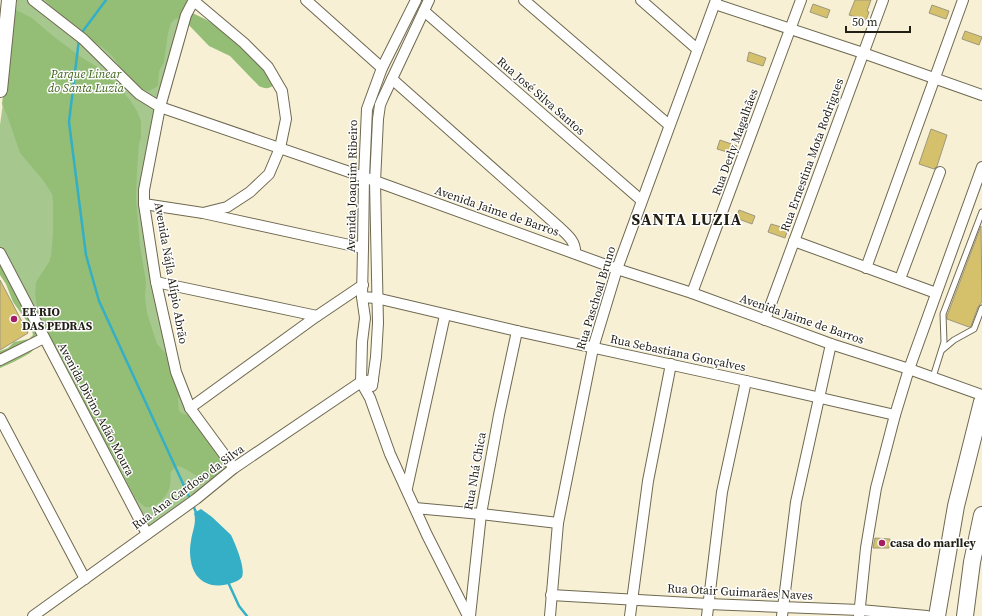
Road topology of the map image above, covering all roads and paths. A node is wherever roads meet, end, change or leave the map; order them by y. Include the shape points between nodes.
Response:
1 (9, 0) edge
2 (33, 0) edge
3 (194, 0) edge
4 (306, 0) edge
5 (415, 0) edge
6 (429, 0) edge
7 (524, 0) edge
8 (641, 0) edge
9 (801, 0) edge
10 (883, 0) edge
11 (963, 0) edge
12 (716, 2) edge
13 (424, 11) junction
14 (790, 30) junction
15 (697, 49) junction
16 (863, 53) junction
17 (382, 68) junction
18 (934, 78) junction
19 (392, 79) junction
20 (0, 90) edge
21 (982, 95) edge
22 (160, 107) junction
23 (669, 125) junction
24 (280, 148) junction
25 (982, 167) edge
26 (940, 172) dead end
27 (364, 177) junction
28 (375, 182) junction
29 (641, 200) junction
30 (144, 204) junction
31 (982, 212) edge
32 (203, 213) junction
33 (794, 241) junction
34 (363, 248) junction
35 (0, 253) edge
36 (575, 253) junction
37 (866, 268) junction
38 (617, 269) junction
39 (900, 279) junction
40 (156, 282) junction
41 (363, 285) junction
42 (692, 293) junction
43 (936, 293) junction
44 (362, 297) junction
45 (376, 298) junction
46 (982, 308) edge
47 (445, 315) junction
48 (317, 316) junction
49 (765, 320) junction
50 (517, 332) junction
51 (44, 338) junction
52 (831, 344) junction
53 (593, 348) junction
54 (942, 351) junction
55 (0, 360) edge
56 (671, 364) junction
57 (909, 369) junction
58 (933, 377) junction
59 (373, 380) junction
60 (746, 381) junction
61 (361, 382) junction
62 (982, 395) edge
63 (370, 398) junction
64 (819, 398) junction
65 (982, 402) edge
66 (190, 408) junction
67 (894, 416) junction
68 (0, 418) edge
69 (234, 468) junction
70 (407, 488) junction
71 (415, 508) junction
72 (480, 514) junction
73 (982, 515) edge
74 (558, 523) junction
75 (147, 534) junction
76 (977, 559) edge
77 (945, 562) junction
78 (84, 579) junction
79 (551, 595) junction
80 (632, 600) junction
81 (708, 604) junction
82 (782, 612) edge
83 (860, 613) edge
84 (876, 614) edge
85 (33, 616) edge
86 (469, 616) edge
87 (550, 616) edge
88 (630, 616) edge
89 (707, 616) edge
90 (927, 616) edge
91 (937, 616) edge
92 (965, 616) edge

1 - 20 street
2 - 22 street, Avenida Jaime de Barros via 83,39 139,94
3 - 22 street, Avenida Nájla Alípio Abrão via 186,15
3 - 24 street via 268,67 282,91 286,119
4 - 17 street
5 - 17 street, Avenida Joaquim Ribeiro
6 - 13 street, Avenida Joaquim Ribeiro
7 - 23 street
8 - 15 street
9 - 14 street, Rua Derly Magalhães
10 - 16 street, Rua Ernestina Mota Rodrigues
11 - 18 street
12 - 14 street
12 - 15 street, Rua Paschoal Bruno
13 - 19 street, Avenida Joaquim Ribeiro
13 - 29 street, Rua José Silva Santos
14 - 16 street
14 - 42 street, Rua Derly Magalhães
15 - 23 street, Rua Paschoal Bruno
16 - 18 street
16 - 33 street, Rua Ernestina Mota Rodrigues
17 - 27 street, Avenida Joaquim Ribeiro via 367,109
18 - 21 street
18 - 37 street
19 - 28 street, Avenida Joaquim Ribeiro via 380,105
19 - 36 street via 559,227 574,243
22 - 24 street, Avenida Jaime de Barros
22 - 30 street, Avenida Nájla Alípio Abrão via 144,190
23 - 29 street, Rua Paschoal Bruno
24 - 27 street, Avenida Jaime de Barros
24 - 32 street via 269,174 250,192 227,207
25 - 43 street
26 - 39 street
27 - 28 street, Avenida Jaime de Barros
27 - 34 street, Avenida Joaquim Ribeiro
28 - 36 street, Avenida Jaime de Barros
28 - 45 street, Avenida Joaquim Ribeiro
29 - 38 street, Rua Paschoal Bruno
30 - 32 street
30 - 40 street, Avenida Nájla Alípio Abrão
31 - 54 lane via 943,314
32 - 34 street
33 - 37 street
33 - 49 street, Rua Ernestina Mota Rodrigues
34 - 41 street, Avenida Joaquim Ribeiro
35 - 51 street, Avenida Divino Adão Moura
36 - 38 street, Avenida Jaime de Barros
37 - 39 street
38 - 42 street, Avenida Jaime de Barros
38 - 53 street, Rua Paschoal Bruno
39 - 43 street
40 - 48 street
40 - 66 street, Avenida Nájla Alípio Abrão via 176,372
41 - 44 street, Avenida Joaquim Ribeiro
41 - 48 street
42 - 49 street, Avenida Jaime de Barros
43 - 57 street
44 - 45 street, Rua Sebastiana Gonçalves
44 - 61 street, Avenida Joaquim Ribeiro via 365,318
45 - 47 street, Rua Sebastiana Gonçalves
45 - 59 street, Avenida Joaquim Ribeiro via 378,322
46 - 54 lane via 974,329 954,340
47 - 50 street, Rua Sebastiana Gonçalves
47 - 70 street
48 - 66 street
49 - 52 street, Avenida Jaime de Barros
50 - 53 street, Rua Sebastiana Gonçalves
50 - 72 street, Rua Nhá Chica
51 - 55 street
51 - 75 street, Avenida Divino Adão Moura
52 - 57 street, Avenida Jaime de Barros
52 - 64 street
53 - 56 street, Rua Sebastiana Gonçalves
53 - 74 street, Rua Paschoal Bruno
54 - 58 lane
56 - 60 street, Rua Sebastiana Gonçalves
56 - 80 street via 648,481
57 - 58 street, Avenida Jaime de Barros
57 - 67 street
58 - 62 street, Avenida Jaime de Barros
59 - 61 street
59 - 63 street, Avenida Joaquim Ribeiro
60 - 64 street, Rua Sebastiana Gonçalves
60 - 81 street via 722,492
61 - 63 street
61 - 69 street, Rua Ana Cardoso da Silva
63 - 70 street via 390,454
64 - 67 street, Rua Sebastiana Gonçalves
64 - 82 street via 796,502
65 - 77 main road
66 - 69 street, Avenida Nájla Alípio Abrão
67 - 83 street via 876,488 866,548
68 - 78 street
69 - 75 street, Rua Ana Cardoso da Silva
70 - 71 street
71 - 72 street
71 - 86 street
72 - 74 street
72 - 86 street, Rua Nhá Chica
73 - 76 main road
74 - 79 street, Rua Paschoal Bruno
75 - 78 street, Rua Ana Cardoso da Silva
76 - 77 main road
76 - 92 main road
77 - 91 main road
78 - 85 street, Rua Ana Cardoso da Silva
79 - 80 street, Rua Otair Guimarães Naves
79 - 87 street, Rua Paschoal Bruno
80 - 81 street, Rua Otair Guimarães Naves
80 - 88 street
81 - 82 street, Rua Otair Guimarães Naves
81 - 89 street
82 - 83 street, Rua Otair Guimarães Naves
83 - 84 street, Rua Otair Guimarães Naves
84 - 90 street, Rua Otair Guimarães Naves

